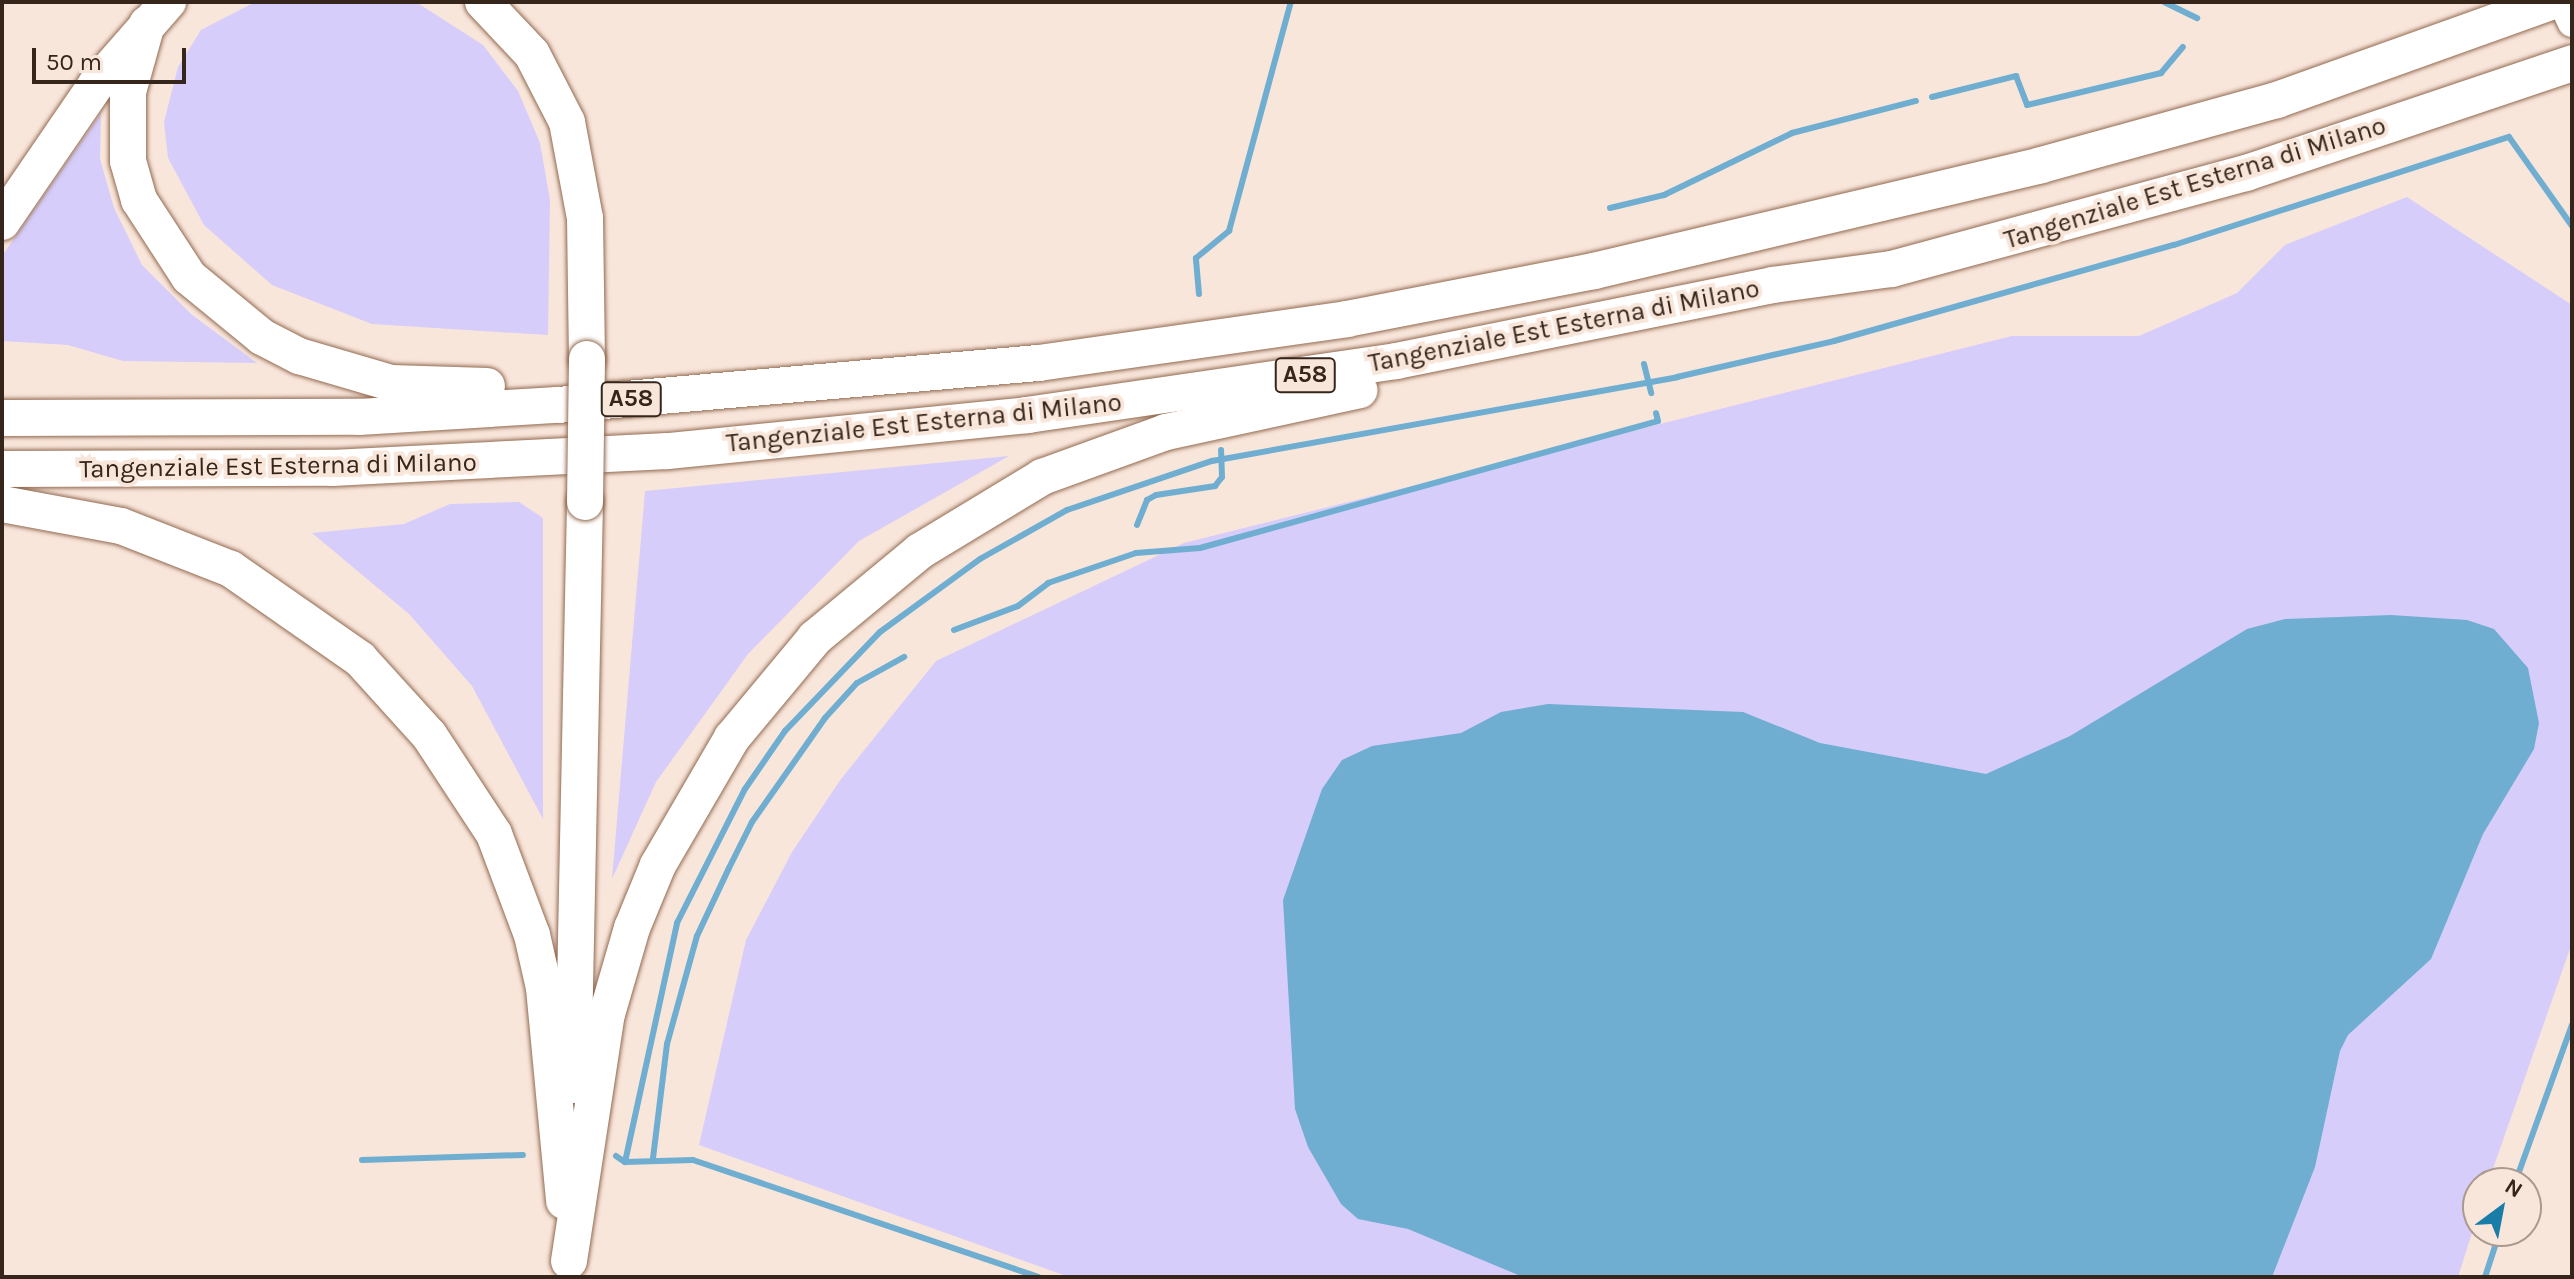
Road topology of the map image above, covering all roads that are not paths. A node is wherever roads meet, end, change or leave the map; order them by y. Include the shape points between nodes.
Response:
1 (483, 2) edge
2 (2551, 2) edge
3 (2562, 2) edge
4 (158, 13) edge
5 (2572, 23) edge
6 (2572, 63) edge
7 (2, 222) edge
8 (1643, 315) junction
9 (849, 382) junction
10 (2, 418) edge
11 (2, 469) edge
12 (2, 504) edge
13 (569, 1269) edge

1 - 13 highway, A58, bridge via 532,54 567,122 585,218 585,502
2 - 9 highway, Tangenziale Est Esterna di Milano / A58 via 2277,100 2158,134 1594,271 1258,333
3 - 5 street
4 - 7 highway, A58 via 80,105
4 - 9 highway, A58 via 135,54 124,127 139,200 189,277 221,307 299,356 391,383 440,388 652,378
6 - 8 highway, Tangenziale Est Esterna di Milano / A58 via 2117,210 1892,269 1773,285
8 - 11 highway, Tangenziale Est Esterna di Milano / A58 via 1135,400 668,451 332,468
8 - 13 highway, A58 via 1607,338 1557,355 1247,413 1100,454 978,513 867,591 815,638 732,738 658,865 607,1014
9 - 10 highway, Tangenziale Est Esterna di Milano / A58 via 359,417
12 - 13 highway via 121,526 231,569 360,659 429,735 494,834 532,935 544,988

